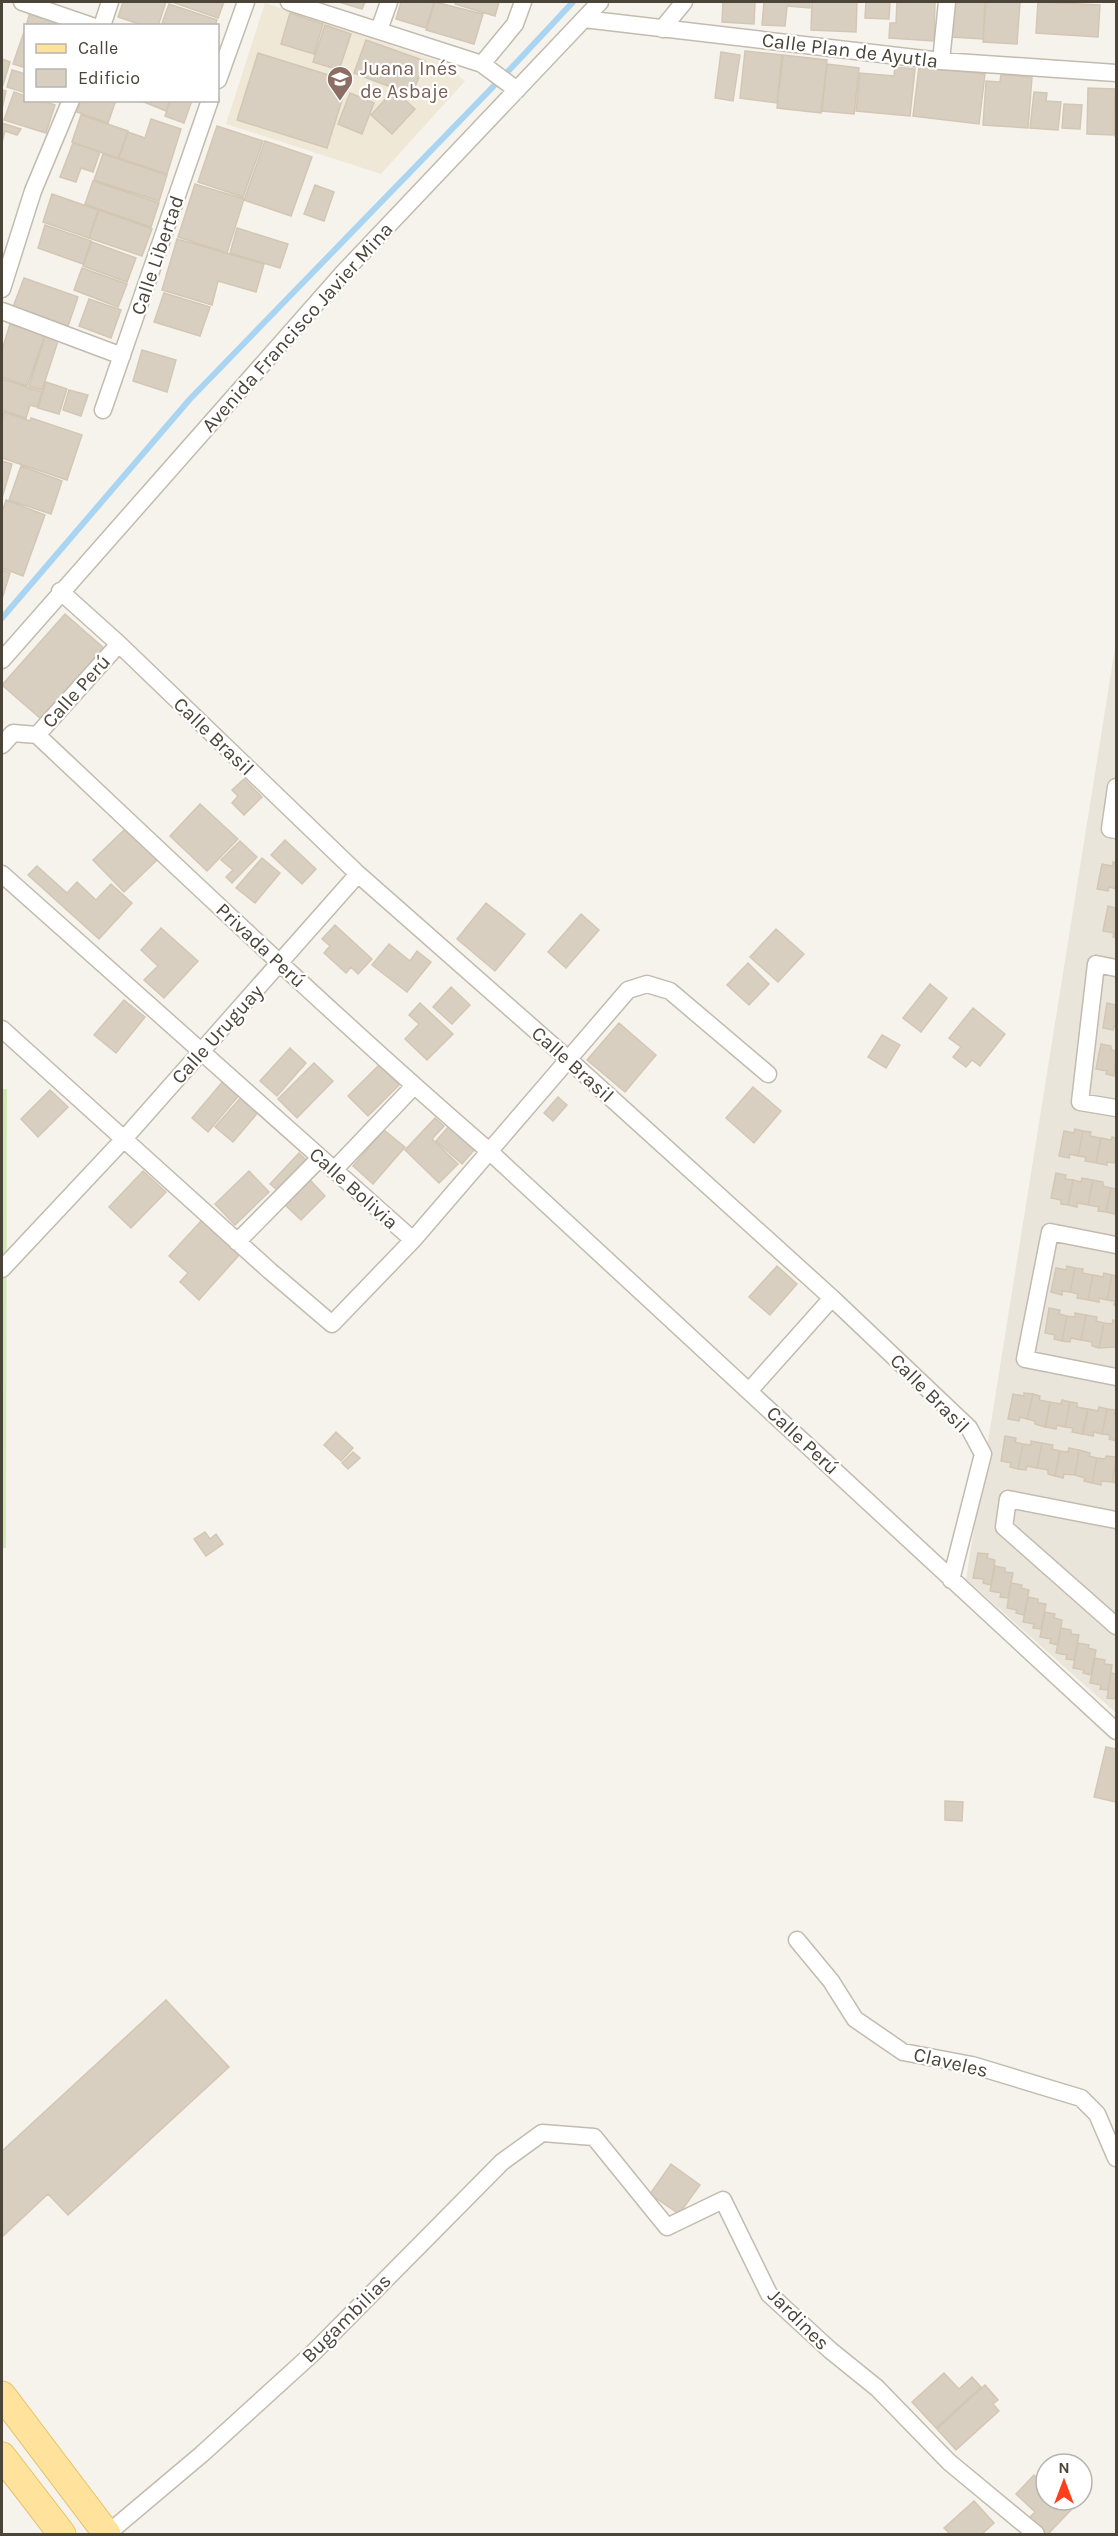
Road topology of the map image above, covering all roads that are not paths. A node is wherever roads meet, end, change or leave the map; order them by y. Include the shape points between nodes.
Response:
1 (22, 2) edge
2 (110, 2) edge
3 (246, 2) edge
4 (289, 2) edge
5 (389, 2) edge
6 (523, 2) edge
7 (600, 2) edge
8 (684, 2) edge
9 (947, 2) edge
10 (584, 20) junction
11 (86, 24) edge
12 (103, 24) edge
13 (662, 29) junction
14 (379, 30) junction
15 (941, 61) junction
16 (485, 66) junction
17 (219, 73) edge
18 (1116, 73) edge
19 (514, 88) junction
20 (70, 102) edge
21 (209, 102) edge
22 (2, 289) edge
23 (2, 311) edge
24 (122, 356) junction
25 (103, 410) dead end
26 (60, 591) junction
27 (119, 644) junction
28 (2, 660) edge
29 (37, 735) junction
30 (2, 745) edge
31 (1116, 787) edge
32 (1113, 830) edge
33 (2, 874) edge
34 (358, 874) junction
35 (280, 963) junction
36 (1116, 968) edge
37 (2, 1029) edge
38 (201, 1052) junction
39 (568, 1059) junction
40 (768, 1074) dead end
41 (414, 1086) junction
42 (1116, 1108) edge
43 (123, 1140) junction
44 (489, 1151) junction
45 (320, 1158) junction
46 (334, 1170) junction
47 (413, 1240) junction
48 (237, 1242) junction
49 (1116, 1245) edge
50 (2, 1269) edge
51 (832, 1298) junction
52 (1116, 1377) edge
53 (750, 1390) junction
54 (1116, 1520) edge
55 (951, 1580) junction
56 (1116, 1626) edge
57 (1116, 1731) edge
58 (797, 1940) dead end
59 (594, 2137) joint
60 (1116, 2158) edge
61 (2, 2395) edge
62 (2, 2456) edge
63 (62, 2535) edge
64 (107, 2535) edge
65 (1036, 2535) edge

1 - 11 street
2 - 12 street
3 - 17 street
4 - 14 street
5 - 14 street
6 - 16 street via 515,24
7 - 10 street, Avenida Francisco Javier Mina
8 - 13 street
9 - 15 street
10 - 13 street, Calle Plan de Ayutla
10 - 19 street, Avenida Francisco Javier Mina
13 - 15 street, Calle Plan de Ayutla
14 - 16 street
15 - 18 street, Calle Plan de Ayutla
16 - 19 street
19 - 26 street, Avenida Francisco Javier Mina
20 - 22 street via 33,191
21 - 24 street, Calle Libertad
23 - 24 street
24 - 25 street, Calle Libertad
26 - 27 street, Calle Brasil
26 - 28 street, Avenida Francisco Javier Mina
27 - 29 street, Calle Perú
27 - 34 street, Calle Brasil
29 - 30 street, Calle Perú via 13,733
29 - 35 street, Privada Perú
31 - 32 street
33 - 38 street, Calle Bolivia
34 - 35 street, Calle Uruguay
34 - 39 street, Calle Brasil
35 - 38 street, Calle Uruguay
35 - 41 street, Privada Perú
36 - 42 street via 1096,964 1080,1101
37 - 43 street
38 - 43 street, Calle Uruguay
38 - 45 street, Calle Bolivia
39 - 40 street, Calle Bolivia via 628,990 647,984 670,991
39 - 44 street, Calle Bolivia
39 - 51 street, Calle Brasil
41 - 44 street, Privada Perú
41 - 46 street
43 - 48 street
43 - 50 street, Calle Uruguay
44 - 47 street, Calle Bolivia
44 - 53 street, Calle Perú
45 - 46 street, Calle Bolivia
45 - 48 street
46 - 47 street, Calle Bolivia
47 - 48 street via 332,1324
49 - 52 street via 1050,1232 1025,1359
51 - 53 street
51 - 55 street, Calle Brasil via 969,1428 983,1454
53 - 55 street, Calle Perú
54 - 56 street via 1008,1499 1004,1527
55 - 57 street, Calle Perú
58 - 60 street, Claveles via 831,1981 855,2019 903,2052 972,2065 1081,2097 1097,2114
59 - 64 street, Bugambilias via 542,2133 502,2162 313,2353
59 - 65 street, Jardines via 667,2227 723,2200 769,2294 877,2388 949,2462
61 - 64 main road
62 - 63 main road

